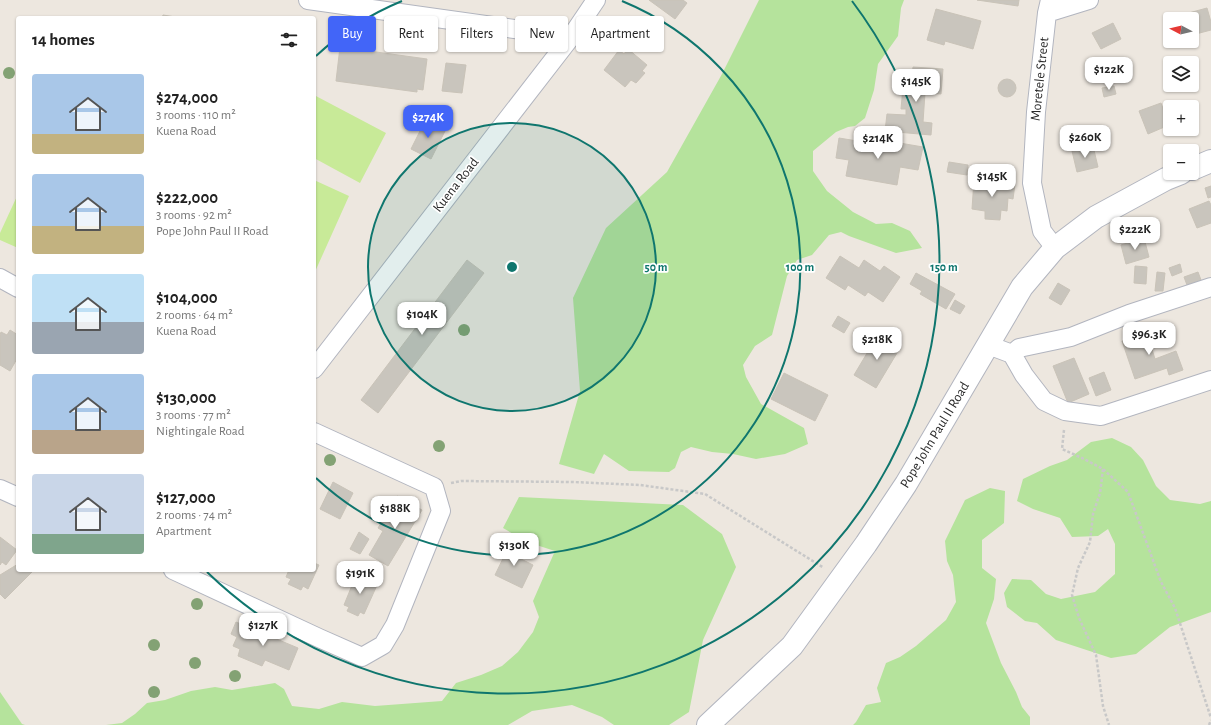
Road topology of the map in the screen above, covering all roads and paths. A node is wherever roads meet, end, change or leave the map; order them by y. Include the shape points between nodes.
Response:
1 (308, 0) edge
2 (596, 0) edge
3 (1089, 0) edge
4 (1049, 6) edge
5 (571, 37) junction
6 (1211, 161) edge
7 (1199, 166) edge
8 (1164, 180) edge
9 (1055, 248) junction
10 (0, 278) edge
11 (16, 287) edge
12 (1211, 287) edge
13 (988, 345) junction
14 (1012, 354) junction
15 (316, 366) edge
16 (1211, 380) edge
17 (1065, 411) junction
18 (316, 433) edge
19 (1103, 469) junction
20 (434, 487) junction
21 (0, 489) edge
22 (16, 496) edge
23 (178, 572) edge
24 (841, 579) junction
25 (1211, 719) edge
26 (708, 725) edge
27 (1109, 725) edge
28 (1209, 725) edge

1 - 5 street
2 - 5 street, Kuena Road
3 - 4 street
4 - 9 street, Moretele Street via 1036,112 1032,183 1042,231
5 - 15 street, Kuena Road
6 - 7 main road
8 - 9 main road, Pope John Paul II Road via 1096,216
9 - 13 main road, Pope John Paul II Road via 1022,287
10 - 11 street
12 - 14 street via 1129,314 1071,337 1019,348
13 - 14 street
13 - 24 main road, Pope John Paul II Road via 906,484
14 - 17 street via 1024,376 1044,401
16 - 17 street via 1101,416
17 - 19 path via 1062,449
18 - 20 street
19 - 25 path via 1128,492 1161,582 1175,608
19 - 27 path via 1090,542 1078,568 1072,595 1079,618 1096,655 1103,706
20 - 23 street via 441,511 395,625 383,645 362,657
20 - 24 path via 460,481 573,482 640,485 705,494
21 - 22 street
24 - 26 main road, Pope John Paul II Road via 792,646
25 - 28 path

